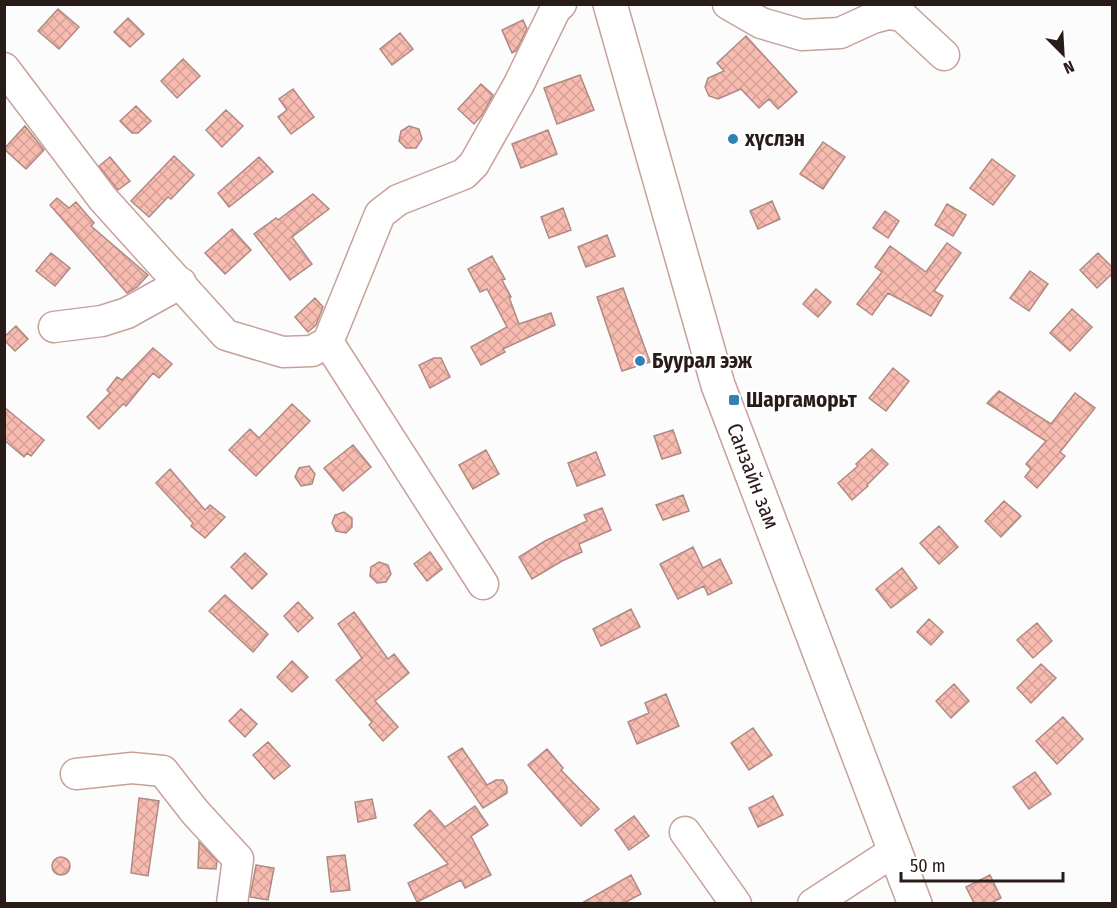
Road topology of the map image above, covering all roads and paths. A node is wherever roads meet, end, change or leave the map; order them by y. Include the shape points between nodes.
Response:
1 (561, 4) edge
2 (610, 4) edge
3 (728, 4) edge
4 (879, 11) edge
5 (944, 55) dead end
6 (4, 68) edge
7 (181, 284) junction
8 (54, 327) dead end
9 (328, 342) junction
10 (483, 584) dead end
11 (76, 774) dead end
12 (685, 832) dead end
13 (896, 850) junction
14 (232, 903) edge
15 (736, 903) edge
16 (813, 903) edge
17 (915, 903) edge

1 - 9 street via 474,164 464,174 398,200 380,214
2 - 13 main road, Санзайн зам via 718,386
3 - 4 street via 761,23 802,35 840,33
4 - 5 street via 902,16
6 - 7 street via 103,199
7 - 8 street via 127,313 102,321
7 - 9 street via 226,335 283,352 312,351
9 - 10 street
11 - 14 street via 132,768 163,771 238,859
12 - 15 street
13 - 16 street
13 - 17 main road, Санзайн зам

